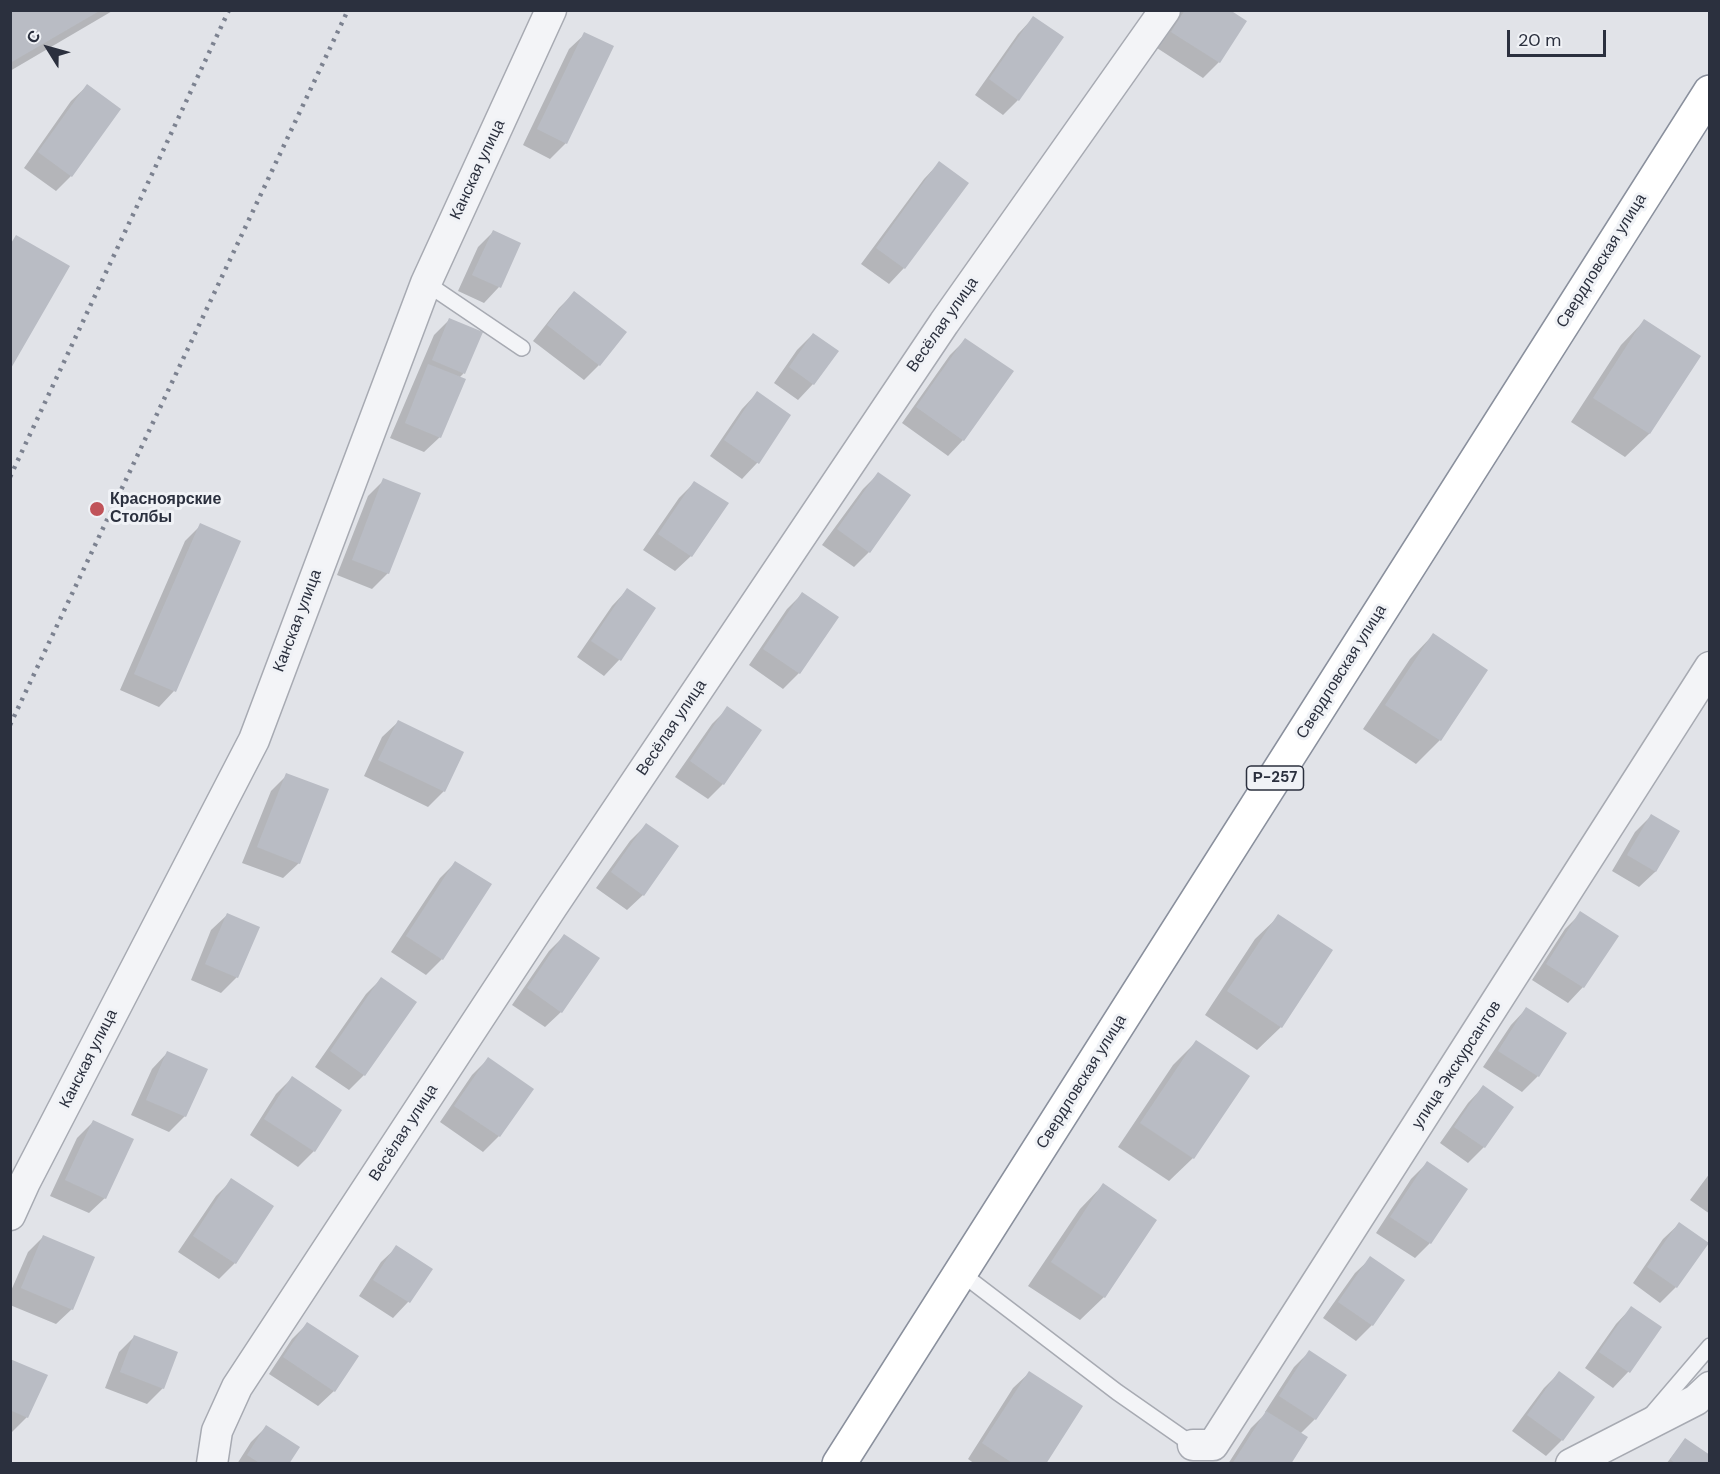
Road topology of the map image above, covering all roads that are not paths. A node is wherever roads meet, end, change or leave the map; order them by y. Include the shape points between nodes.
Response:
1 (551, 10) edge
2 (1165, 10) edge
3 (1710, 92) edge
4 (426, 283) junction
5 (522, 348) dead end
6 (1710, 667) edge
7 (10, 1215) edge
8 (961, 1273) junction
9 (1710, 1346) edge
10 (1710, 1387) edge
11 (1640, 1429) junction
12 (1193, 1445) joint
13 (212, 1464) edge
14 (839, 1464) edge
15 (1571, 1464) edge

1 - 4 street, Канская улица
2 - 13 street, Весёлая улица via 937,333 565,887 237,1387 217,1431
3 - 8 highway, Свердловская улица / Р-257
4 - 5 lane
4 - 7 street, Канская улица via 254,740
6 - 12 street, улица Экскурсантов via 1213,1445
8 - 12 lane
8 - 14 highway, Свердловская улица / Р-257
9 - 11 lane
10 - 11 street via 1696,1400
11 - 15 street

